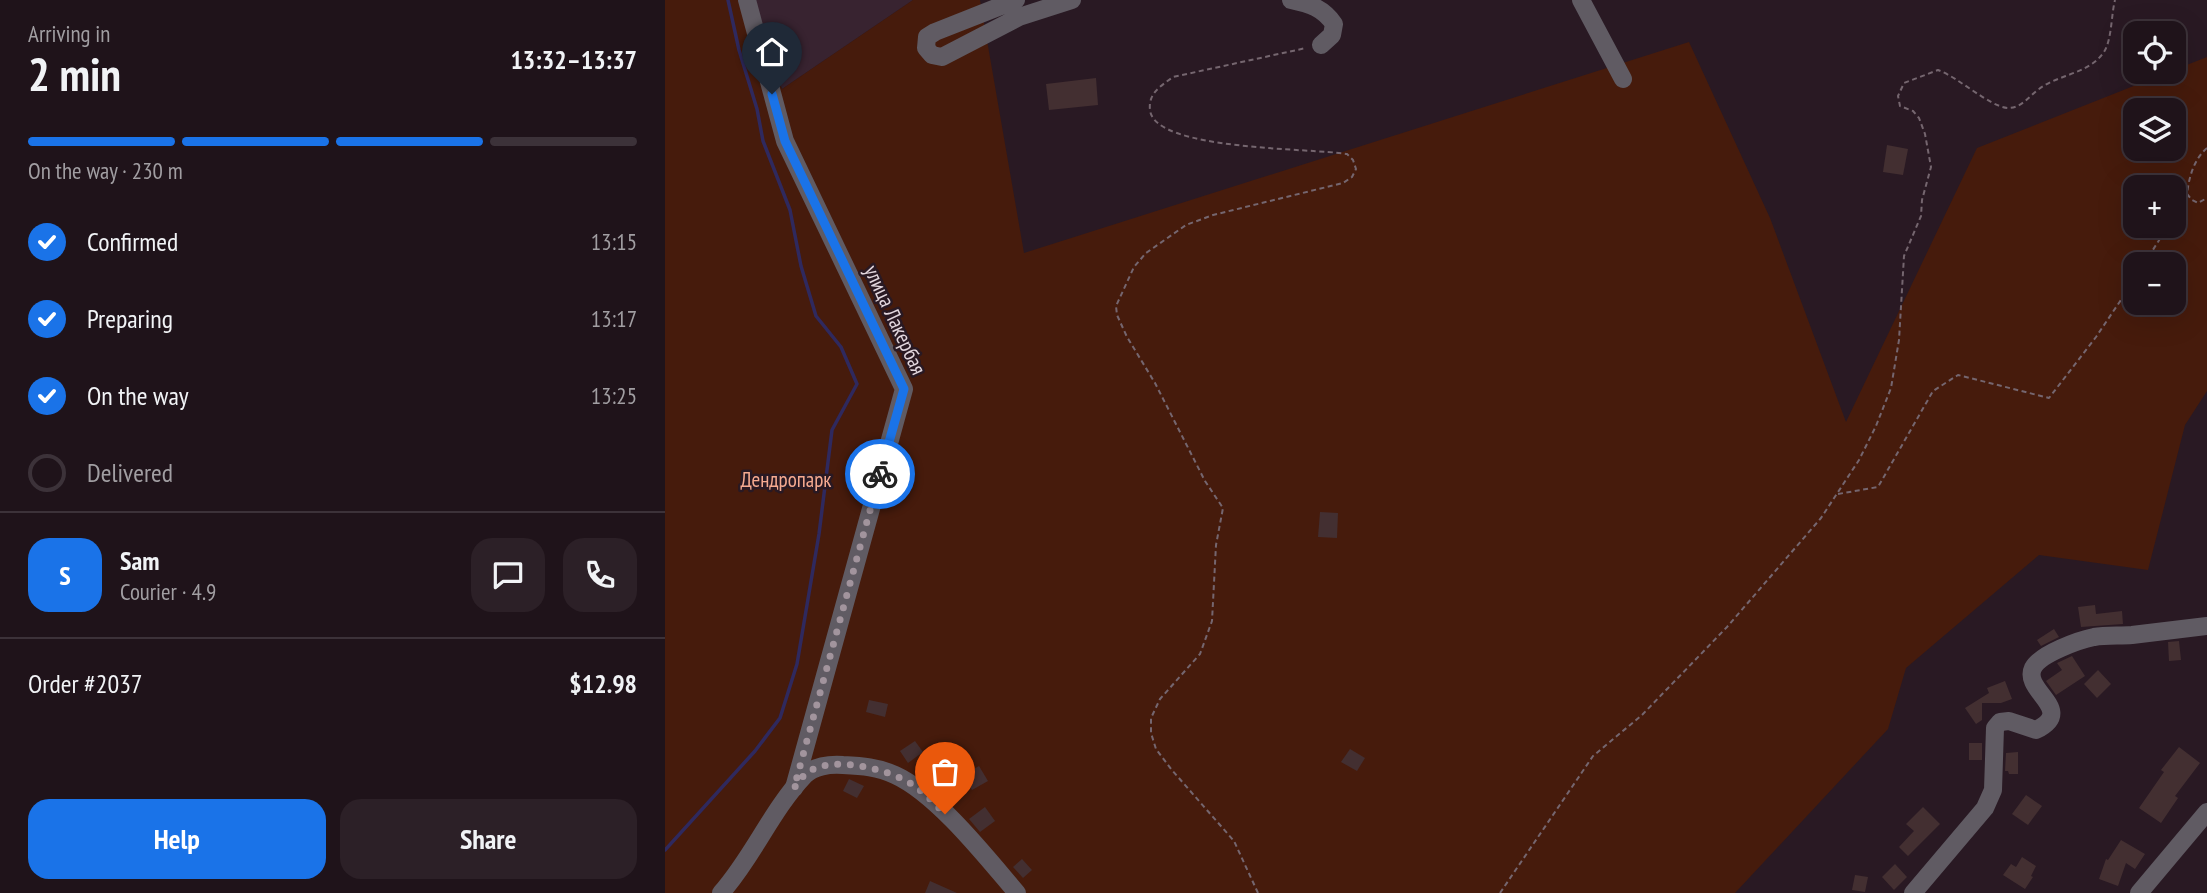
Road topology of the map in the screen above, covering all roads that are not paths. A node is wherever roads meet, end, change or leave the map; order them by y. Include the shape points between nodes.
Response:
1 (747, 0) edge
2 (1016, 0) edge
3 (1072, 0) edge
4 (1291, 0) edge
5 (1581, 0) edge
6 (1321, 45) road end
7 (1623, 79) dead end
8 (2207, 626) edge
9 (794, 788) junction
10 (2207, 812) edge
11 (2156, 874) junction
12 (721, 893) edge
13 (1017, 893) edge
14 (1913, 893) edge
15 (2139, 893) edge
16 (2150, 893) edge

1 - 9 street, улица Лакербая via 785,141 904,389
2 - 3 street via 935,32 927,37 926,48 942,57 1019,17
4 - 6 street via 1314,5 1334,24 1332,35
5 - 7 street
8 - 14 street via 2096,637 2068,645 2037,663 2032,679 2052,716 2036,730 2009,722 2000,722 1995,728 1993,790 1985,808
9 - 12 street, улица Лакербая
9 - 13 street via 806,773 837,765 872,767 895,775 929,798
10 - 11 street
11 - 15 street
11 - 16 street

